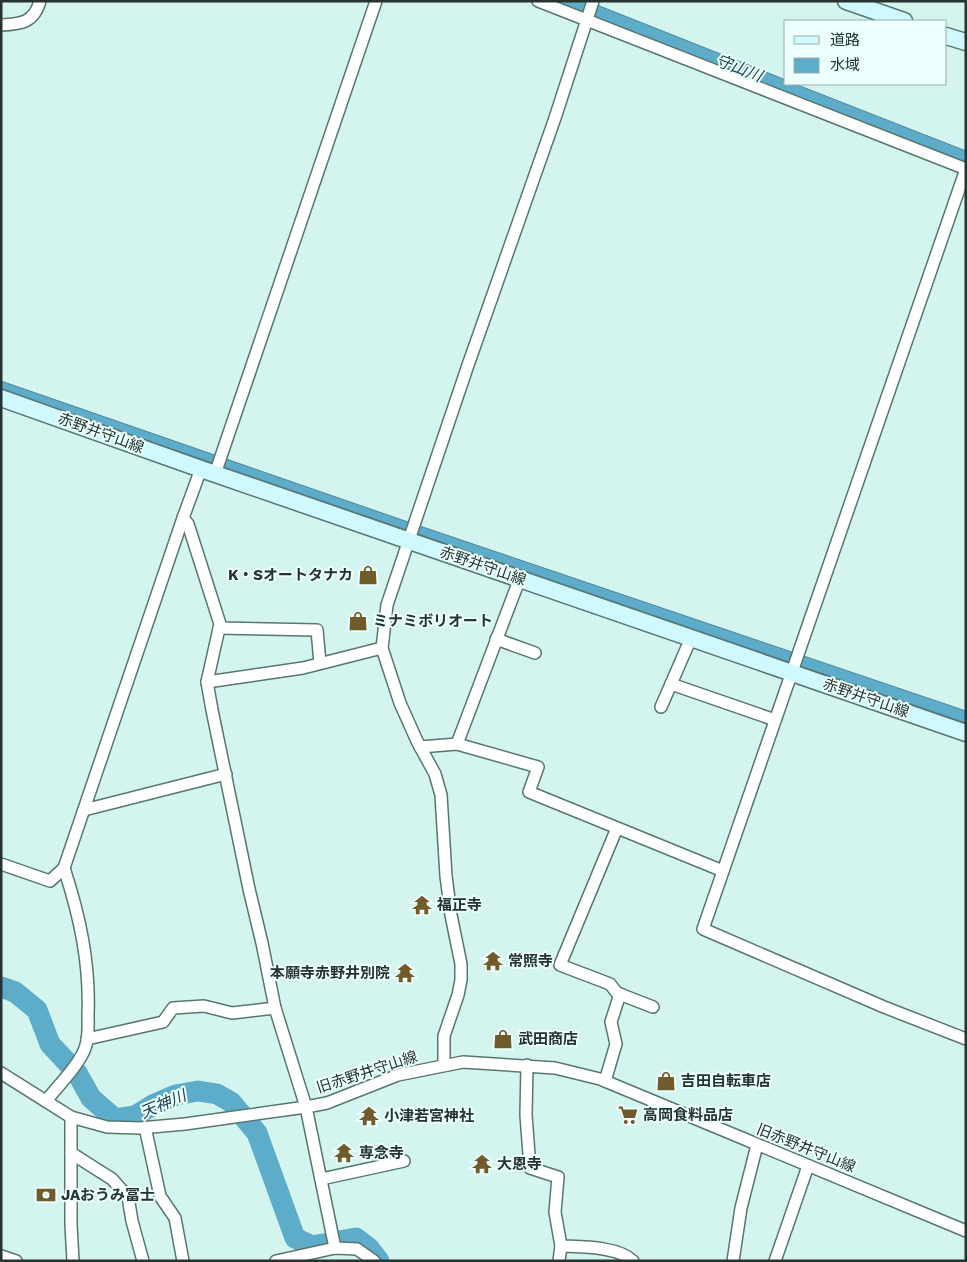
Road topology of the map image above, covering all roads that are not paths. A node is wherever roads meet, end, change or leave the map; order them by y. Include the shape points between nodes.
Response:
1 (40, 1) edge
2 (376, 1) edge
3 (538, 1) edge
4 (593, 1) edge
5 (846, 1) edge
6 (587, 20) junction
7 (901, 20) edge
8 (1, 25) edge
9 (947, 36) edge
10 (966, 42) edge
11 (966, 169) edge
12 (1, 398) edge
13 (208, 471) junction
14 (183, 518) junction
15 (408, 541) junction
16 (520, 578) junction
17 (219, 628) junction
18 (691, 638) junction
19 (496, 639) junction
20 (382, 648) junction
21 (535, 654) dead end
22 (320, 663) junction
23 (792, 673) junction
24 (207, 682) junction
25 (671, 684) junction
26 (661, 707) dead end
27 (775, 720) junction
28 (966, 733) edge
29 (457, 744) junction
30 (420, 747) junction
31 (226, 774) junction
32 (84, 810) junction
33 (617, 828) junction
34 (1, 864) edge
35 (64, 868) junction
36 (722, 871) junction
37 (620, 994) junction
38 (653, 1007) dead end
39 (275, 1008) junction
40 (87, 1039) junction
41 (966, 1039) edge
42 (444, 1064) junction
43 (526, 1065) junction
44 (1, 1073) edge
45 (604, 1081) junction
46 (46, 1101) junction
47 (306, 1107) junction
48 (70, 1117) junction
49 (145, 1128) junction
50 (757, 1144) junction
51 (71, 1153) junction
52 (404, 1161) dead end
53 (808, 1166) junction
54 (321, 1179) junction
55 (966, 1231) edge
56 (561, 1246) junction
57 (335, 1248) junction
58 (1, 1256) edge
59 (16, 1261) edge
60 (73, 1261) edge
61 (143, 1261) edge
62 (183, 1261) edge
63 (276, 1261) edge
64 (374, 1261) edge
65 (559, 1261) edge
66 (633, 1261) edge
67 (733, 1261) edge
68 (775, 1261) edge

1 - 8 street via 32,18 18,24
2 - 13 street
3 - 6 street
4 - 6 street
5 - 7 main road
6 - 11 street
6 - 15 street
9 - 10 main road
11 - 23 street
12 - 13 main road, 赤野井守山線
13 - 14 street
13 - 15 main road, 赤野井守山線
14 - 17 street via 208,582
14 - 32 street
15 - 16 main road, 赤野井守山線
15 - 20 street via 387,605
16 - 18 main road, 赤野井守山線
16 - 19 street
17 - 22 street via 317,630
17 - 24 street
18 - 23 main road, 赤野井守山線
18 - 25 street
19 - 21 street
19 - 29 street
20 - 22 street
20 - 30 street via 400,703
22 - 24 street
23 - 27 street
23 - 28 main road, 赤野井守山線
24 - 31 street
25 - 26 street
25 - 27 street
27 - 36 street
29 - 30 street
29 - 33 street via 538,767 529,792
30 - 42 street via 436,774 441,796 446,876 461,964 458,995 444,1036
31 - 32 street
31 - 39 street
32 - 35 street
33 - 36 street
33 - 37 street via 560,964 610,984
34 - 35 street via 50,881
35 - 40 street via 77,909 87,960
36 - 41 street via 703,929
37 - 38 street
37 - 45 street via 611,1022 616,1044
39 - 40 street via 232,1013 204,1006 173,1008 163,1022
39 - 47 street
40 - 46 street via 75,1066
42 - 43 street, 旧赤野井守山線
42 - 47 street, 旧赤野井守山線 via 398,1075 327,1103
43 - 45 street, 旧赤野井守山線 via 555,1068
43 - 56 street via 530,1168 558,1177 555,1212
44 - 46 street, 旧赤野井守山線
45 - 50 street, 旧赤野井守山線
46 - 48 street, 旧赤野井守山線
47 - 49 street, 旧赤野井守山線
47 - 54 street
48 - 49 street, 旧赤野井守山線 via 107,1127
48 - 51 street
49 - 62 street via 160,1196 175,1218
50 - 53 street, 旧赤野井守山線
50 - 67 street via 741,1208
51 - 60 street
51 - 61 street via 112,1179 128,1197
52 - 54 street
53 - 55 street, 旧赤野井守山線
53 - 68 street
54 - 57 street
56 - 65 street
56 - 66 street via 608,1250
57 - 63 street
57 - 64 street via 357,1249
58 - 59 street

